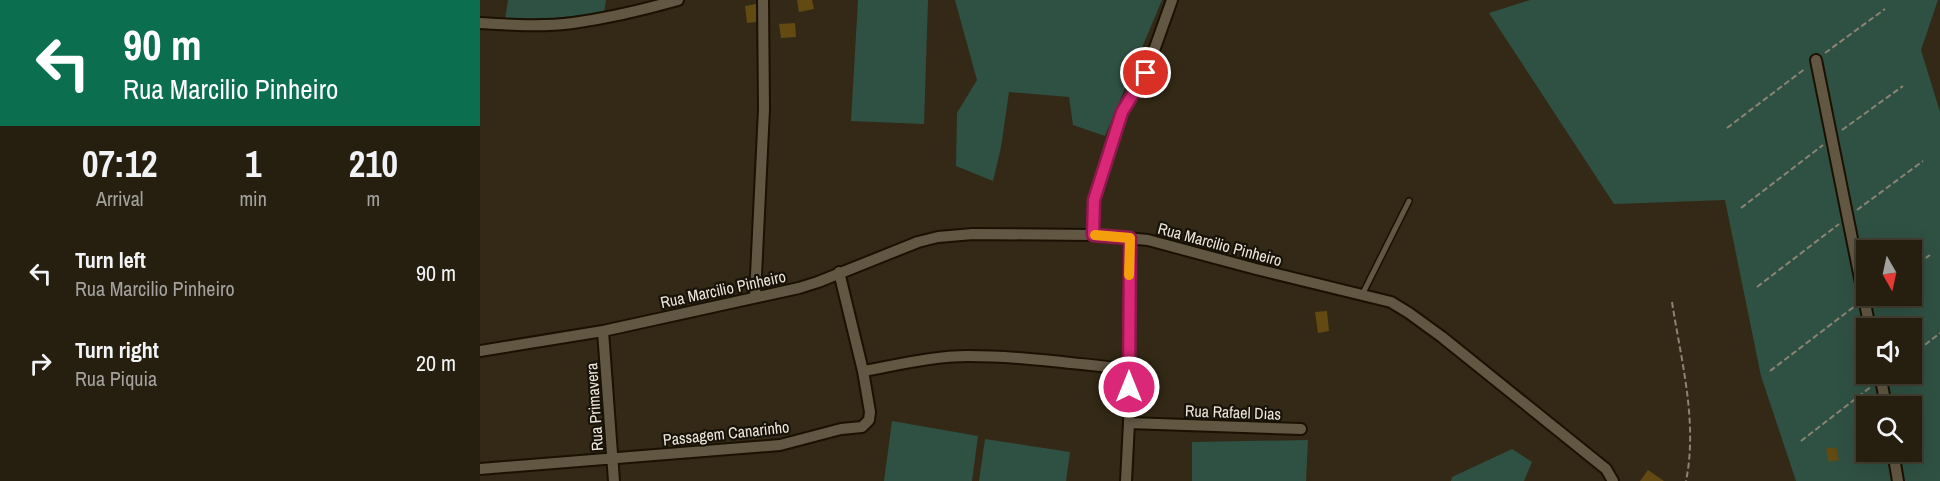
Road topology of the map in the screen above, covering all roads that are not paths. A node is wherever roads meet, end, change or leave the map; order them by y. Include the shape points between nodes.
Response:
1 (678, 0) edge
2 (763, 0) edge
3 (1172, 0) edge
4 (480, 23) edge
5 (1816, 60) dead end
6 (1409, 201) dead end
7 (1093, 235) junction
8 (1130, 238) junction
9 (839, 272) junction
10 (1362, 295) junction
11 (755, 296) junction
12 (1868, 318) edge
13 (603, 331) junction
14 (480, 351) edge
15 (1129, 369) junction
16 (863, 371) junction
17 (1129, 423) junction
18 (1300, 429) dead end
19 (612, 459) junction
20 (1895, 462) edge
21 (480, 469) edge
22 (614, 481) edge
23 (1126, 481) edge
24 (1613, 481) edge
25 (1898, 481) edge

1 - 4 street via 571,23
2 - 11 street via 764,109
3 - 7 street via 1146,73 1122,112 1094,200
5 - 12 street
6 - 10 lane
7 - 8 street, Rua Marcilio Pinheiro
7 - 9 street, Rua Marcilio Pinheiro via 946,236 918,242
8 - 10 street, Rua Marcilio Pinheiro
8 - 15 street
9 - 11 street, Rua Marcilio Pinheiro via 808,285
9 - 16 street, Passagem Canarinho
10 - 24 street, Rua Marcilio Pinheiro via 1391,302 1425,325 1606,469
11 - 13 street, Rua Marcilio Pinheiro
13 - 14 street, Rua Marcilio Pinheiro
13 - 19 street, Rua Primavera
15 - 16 street via 966,356
15 - 17 street
16 - 19 street, Passagem Canarinho via 870,412 862,427 780,445
17 - 18 street, Rua Rafael Dias
17 - 23 street
19 - 21 street, Passagem Canarinho
19 - 22 street, Rua Primavera
20 - 25 street

